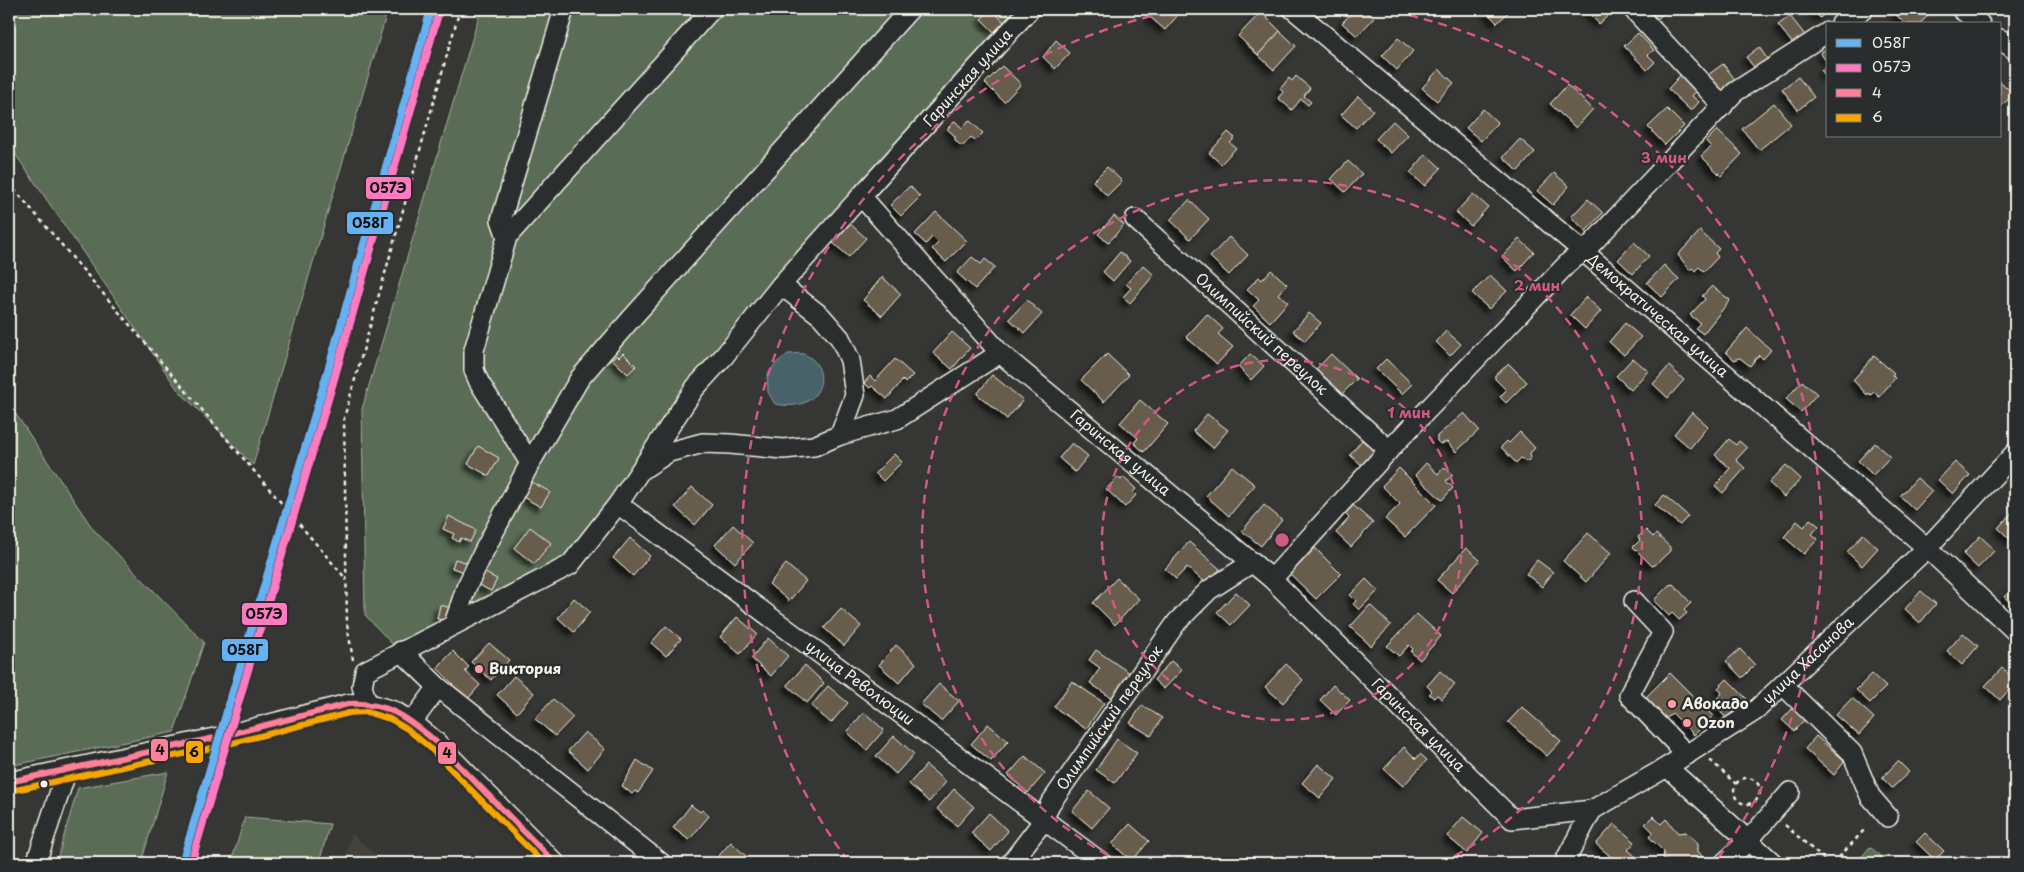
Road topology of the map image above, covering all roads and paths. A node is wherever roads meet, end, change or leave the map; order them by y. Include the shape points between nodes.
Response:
1 (460, 9) edge
2 (564, 9) edge
3 (712, 9) edge
4 (910, 9) edge
5 (1030, 9) edge
6 (1293, 9) edge
7 (1633, 9) edge
8 (1864, 9) edge
9 (1961, 9) edge
10 (1844, 22) edge
11 (1977, 22) edge
12 (1826, 33) edge
13 (2002, 40) edge
14 (2015, 50) edge
15 (1723, 106) junction
16 (9, 183) edge
17 (861, 196) junction
18 (1135, 219) dead end
19 (507, 237) junction
20 (1584, 252) junction
21 (781, 285) junction
22 (1000, 353) junction
23 (840, 435) junction
24 (1389, 450) junction
25 (2015, 453) edge
26 (530, 462) junction
27 (640, 470) junction
28 (618, 504) junction
29 (1927, 548) junction
30 (1253, 562) junction
31 (346, 579) junction
32 (1272, 579) junction
33 (1634, 601) dead end
34 (454, 624) junction
35 (2015, 631) edge
36 (401, 651) junction
37 (365, 671) junction
38 (1783, 685) junction
39 (438, 687) junction
40 (367, 703) junction
41 (412, 722) junction
42 (1692, 751) junction
43 (1667, 767) junction
44 (66, 770) junction
45 (9, 782) edge
46 (1736, 784) junction
47 (1790, 792) dead end
48 (1592, 810) junction
49 (1772, 813) junction
50 (1888, 817) dead end
51 (1043, 821) junction
52 (1865, 829) dead end
53 (1747, 842) junction
54 (36, 863) edge
55 (555, 863) edge
56 (661, 863) edge
57 (1011, 863) edge
58 (1102, 863) edge
59 (1564, 863) edge
60 (1724, 863) edge
61 (1772, 863) edge
62 (1828, 863) edge
63 (1834, 863) edge

1 - 31 path via 344,418
2 - 19 street via 501,220
3 - 19 street
4 - 26 street via 580,378
5 - 17 street, Гаринская улица
6 - 20 street, Демократическая улица
7 - 15 street
8 - 10 street
9 - 11 street
12 - 15 street via 1735,92
13 - 14 street
15 - 20 street
16 - 31 path
17 - 21 street
17 - 22 street, Гаринская улица
18 - 24 street, Олимпийский переулок
19 - 26 street via 474,350 474,370
20 - 24 street via 1570,261
20 - 29 street, Демократическая улица
21 - 23 street via 821,316 840,338 850,360 855,395
21 - 27 street via 695,388
22 - 23 street via 897,419
22 - 30 street, Гаринская улица
23 - 27 street via 814,446 783,449 704,444 669,452
24 - 32 street
25 - 29 street, улица Хасанова
26 - 34 street via 466,588
27 - 28 street
28 - 34 street via 570,565
28 - 51 street, улица Революции
29 - 35 street, Демократическая улица
29 - 38 street, улица Хасанова
30 - 32 street, Гаринская улица
30 - 51 street, Олимпийский переулок via 1209,590 1177,622 1050,804
31 - 37 path via 347,624 354,662
32 - 48 street, Гаринская улица via 1512,819
33 - 42 street via 1663,632 1629,695
34 - 36 street
36 - 37 street
36 - 39 street
37 - 40 street via 362,686
38 - 42 street, улица Хасанова via 1755,712
38 - 50 street via 1852,752 1870,796
39 - 41 street
39 - 56 street
40 - 41 street via 394,711
40 - 44 street via 348,704 218,737
41 - 55 street via 434,740
42 - 43 street, улица Хасанова
42 - 46 path
43 - 48 street, улица Хасанова
43 - 53 street
44 - 45 street
44 - 54 street
46 - 46 path via 1735,797 1741,803 1750,805 1760,796 1755,780 1747,778
47 - 49 street
48 - 59 street
49 - 53 street
49 - 62 path
51 - 57 street, Олимпийский переулок
51 - 58 street, улица Революции
52 - 63 path
53 - 60 street
53 - 61 street

